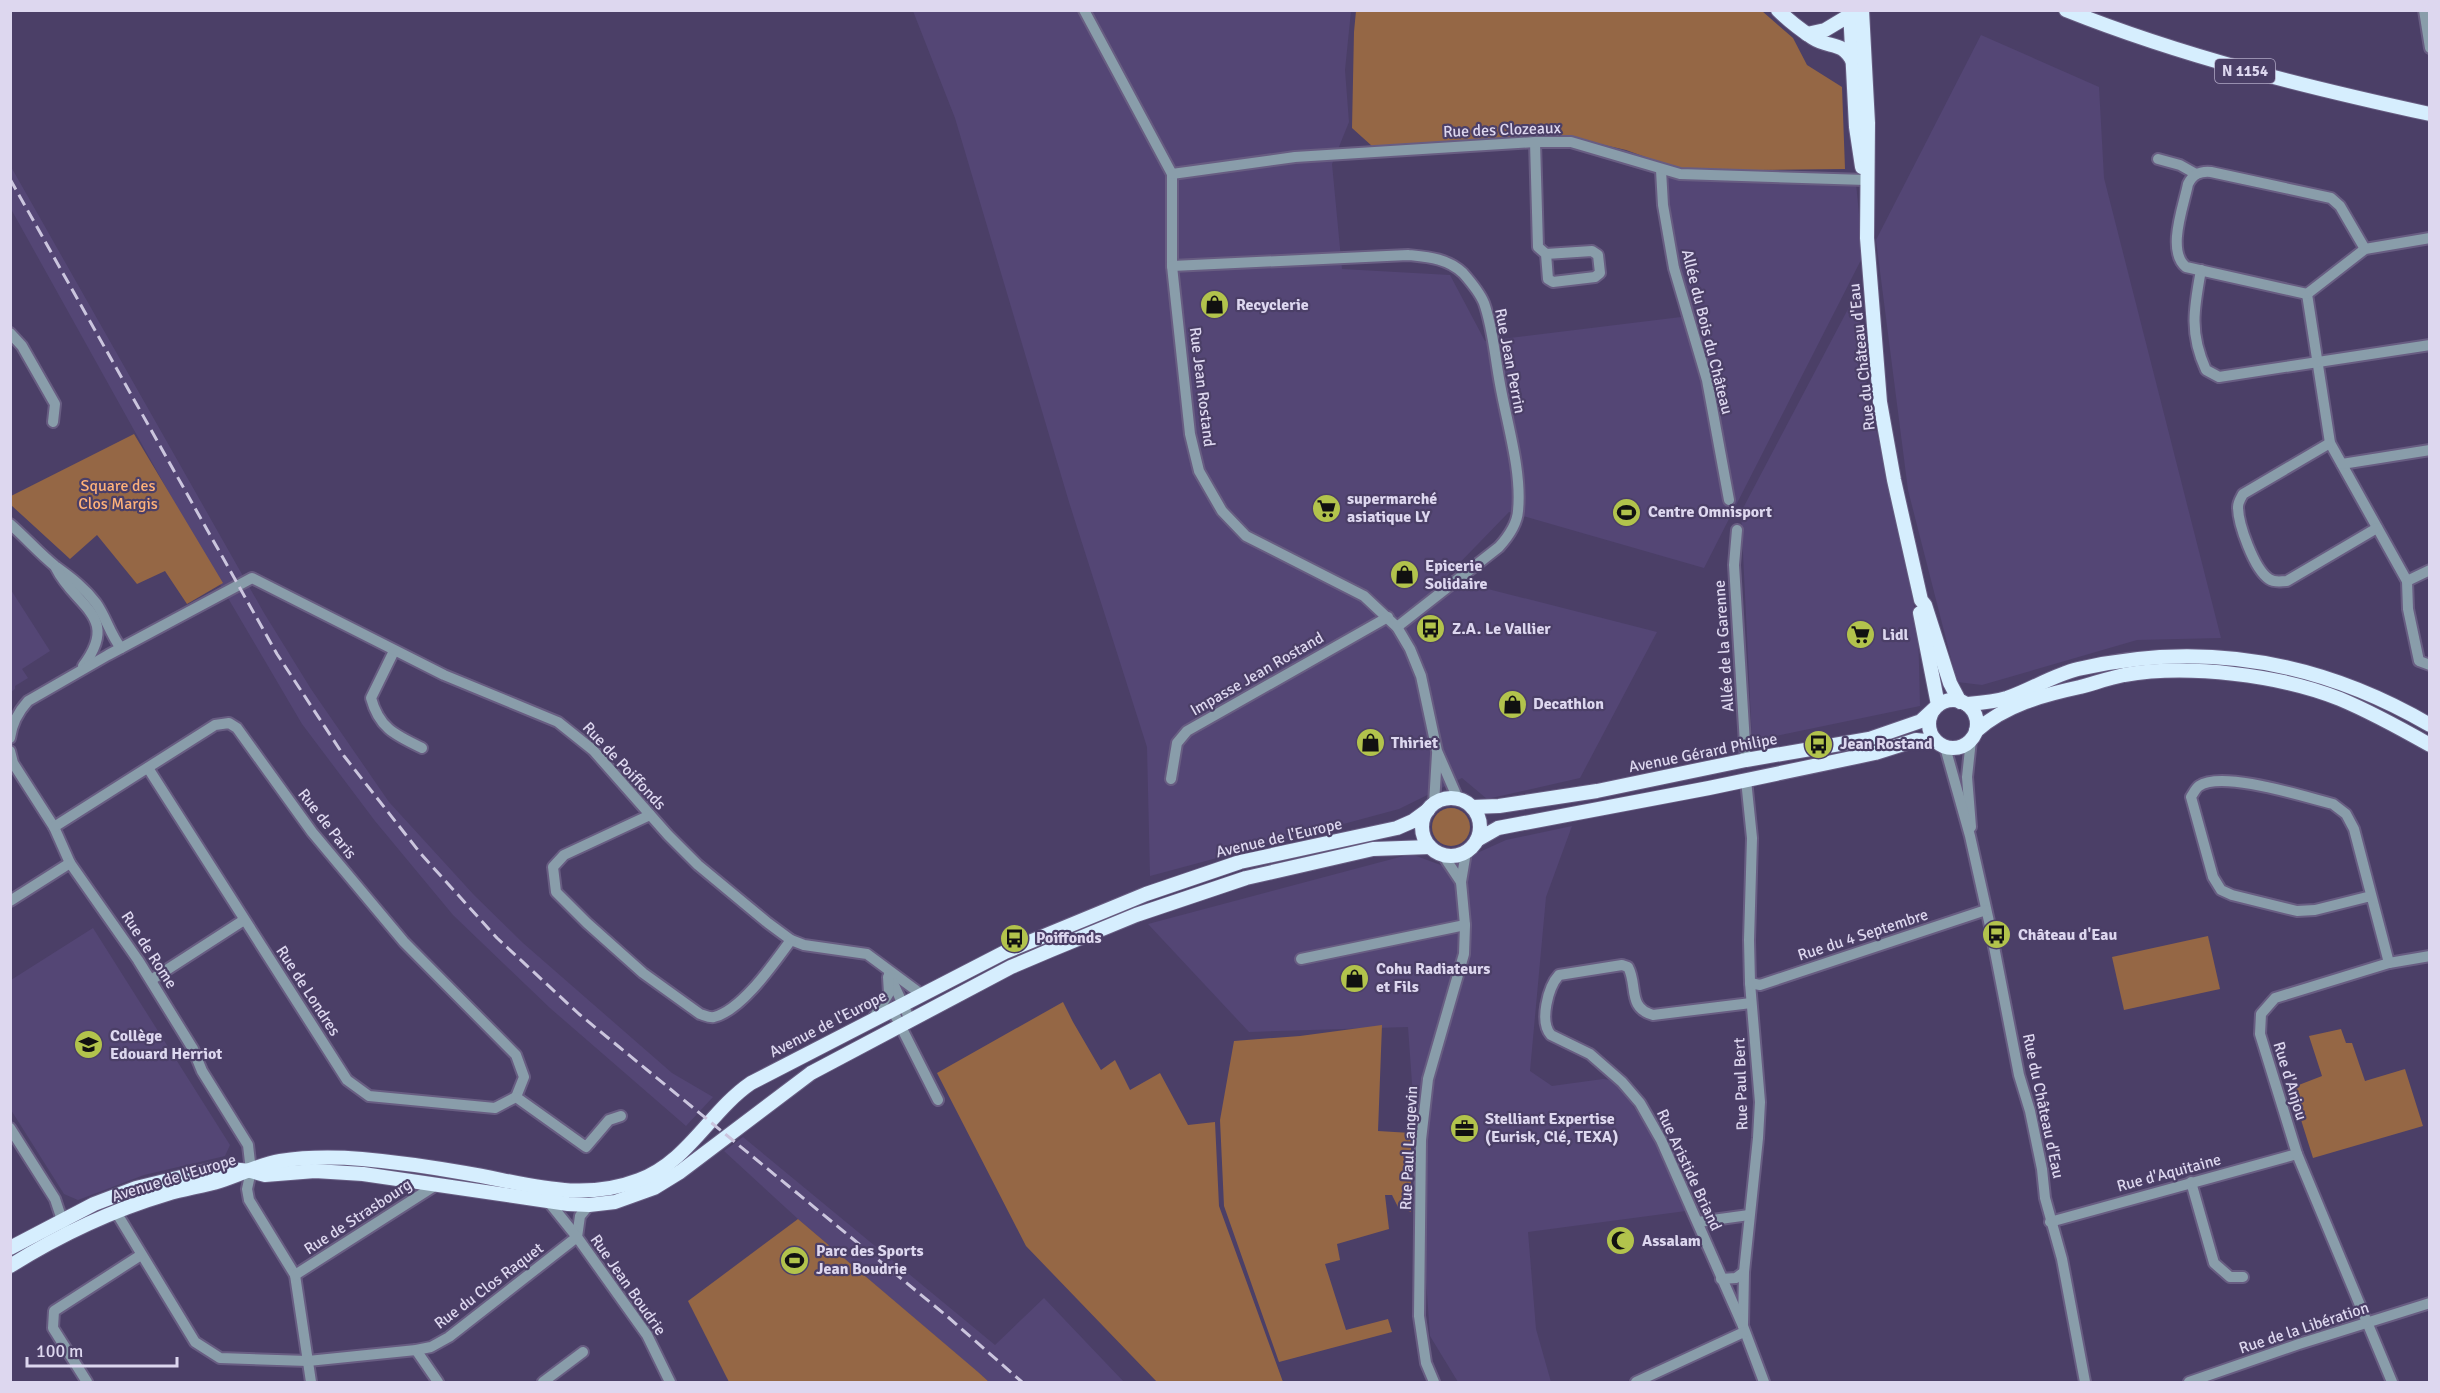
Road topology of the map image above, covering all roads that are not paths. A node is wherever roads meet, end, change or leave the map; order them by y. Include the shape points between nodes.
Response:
1 (1084, 10) edge
2 (1779, 10) edge
3 (2066, 10) edge
4 (2424, 10) edge
5 (1854, 12) edge
6 (1834, 26) junction
7 (1807, 34) junction
8 (1856, 37) junction
9 (1837, 45) junction
10 (2430, 48) edge
11 (1853, 62) junction
12 (2430, 114) edge
13 (1535, 142) junction
14 (2158, 159) dead end
15 (1661, 170) junction
16 (1172, 174) junction
17 (2196, 174) junction
18 (1866, 180) junction
19 (2430, 238) edge
20 (2365, 249) junction
21 (1546, 254) junction
22 (1172, 266) junction
23 (2201, 270) junction
24 (2307, 294) junction
25 (10, 333) edge
26 (2430, 345) edge
27 (2318, 363) junction
28 (53, 422) dead end
29 (2330, 443) junction
30 (2430, 450) edge
31 (2342, 464) junction
32 (1729, 501) dead end
33 (10, 524) edge
34 (2377, 528) junction
35 (1737, 530) dead end
36 (54, 565) junction
37 (2430, 570) edge
38 (2407, 581) junction
39 (1921, 600) junction
40 (1388, 617) junction
41 (1396, 627) junction
42 (99, 638) junction
43 (121, 648) junction
44 (393, 651) junction
45 (108, 655) junction
46 (2430, 665) edge
47 (80, 670) junction
48 (1963, 703) junction
49 (1936, 707) junction
50 (2430, 725) edge
51 (1973, 735) junction
52 (10, 738) edge
53 (1940, 745) junction
54 (2430, 745) edge
55 (422, 748) dead end
56 (10, 751) edge
57 (1437, 751) junction
58 (1746, 760) junction
59 (148, 768) junction
60 (1172, 779) dead end
61 (1746, 780) junction
62 (1458, 799) junction
63 (1431, 807) junction
64 (1472, 807) junction
65 (650, 815) junction
66 (54, 827) junction
67 (1970, 836) junction
68 (1477, 840) junction
69 (1430, 847) junction
70 (1466, 852) junction
71 (1443, 855) junction
72 (70, 863) junction
73 (1461, 882) junction
74 (2371, 896) junction
75 (10, 901) edge
76 (1986, 910) junction
77 (244, 920) junction
78 (1465, 926) junction
79 (791, 940) junction
80 (2430, 956) edge
81 (1301, 959) dead end
82 (2389, 963) junction
83 (886, 968) junction
84 (151, 980) junction
85 (1750, 983) junction
86 (921, 994) junction
87 (1751, 1003) junction
88 (897, 1007) junction
89 (873, 1019) junction
90 (905, 1023) junction
91 (516, 1097) junction
92 (938, 1100) dead end
93 (621, 1116) dead end
94 (10, 1128) edge
95 (2297, 1154) junction
96 (251, 1171) junction
97 (2192, 1182) junction
98 (436, 1185) junction
99 (548, 1201) junction
100 (589, 1205) junction
101 (116, 1212) junction
102 (1749, 1215) junction
103 (63, 1220) junction
104 (2050, 1221) junction
105 (1698, 1222) junction
106 (65, 1235) junction
107 (577, 1237) junction
108 (10, 1248) edge
109 (141, 1255) junction
110 (10, 1266) edge
111 (1744, 1272) junction
112 (296, 1275) junction
113 (2243, 1277) dead end
114 (1721, 1279) junction
115 (2430, 1304) edge
116 (2366, 1324) junction
117 (1744, 1329) junction
118 (416, 1350) junction
119 (583, 1352) dead end
120 (308, 1361) junction
121 (545, 1382) edge
122 (87, 1383) edge
123 (311, 1383) edge
124 (438, 1383) edge
125 (670, 1383) edge
126 (1434, 1383) edge
127 (1636, 1383) edge
128 (1764, 1383) edge
129 (2085, 1383) edge
130 (2189, 1383) edge
131 (2392, 1383) edge

1 - 16 street, Rue Jean Rostand
2 - 7 main road
3 - 12 main road, N 1154 via 2212,62
4 - 10 street
5 - 6 main road
5 - 8 main road, Rue du Château d'Eau
6 - 7 main road
6 - 8 main road
7 - 9 main road
8 - 9 main road
8 - 11 main road, Rue du Château d'Eau
8 - 18 main road, Rue du Château d'Eau via 1868,154
9 - 11 main road
11 - 18 main road, Rue du Château d'Eau via 1856,127
13 - 15 street, Rue des Clozeaux via 1571,142
13 - 16 street, Rue des Clozeaux via 1295,157
13 - 21 street via 1538,247
14 - 17 street
15 - 18 street, Rue des Clozeaux via 1691,175
15 - 32 street, Allée du Bois du Château via 1674,268 1707,380
16 - 22 street, Rue Jean Rostand
17 - 20 street via 2211,172 2331,198 2340,206
17 - 23 street via 2188,184 2176,246 2182,264
18 - 39 main road, Rue du Château d'Eau via 1880,402
19 - 20 street
20 - 24 street
21 - 21 street via 1548,279 1553,282 1595,277 1599,273 1598,255 1592,251
22 - 40 street, Rue Jean Rostand via 1190,434 1199,471 1211,495 1246,536 1364,596
22 - 41 street, Rue Jean Perrin via 1407,255 1453,265 1484,303 1519,487 1518,514 1510,535 1499,547
23 - 24 street
23 - 27 street via 2193,323 2203,362 2211,374 2227,377
24 - 27 street
25 - 28 street via 22,346 55,404
26 - 27 street
27 - 29 street
29 - 31 street
29 - 34 street via 2243,494 2238,508 2252,555 2269,579 2287,581
30 - 31 street
31 - 34 street
33 - 36 street
34 - 38 street
35 - 58 street, Allée de la Garenne via 1734,565
36 - 42 street via 90,611
36 - 43 street via 72,577 95,602
37 - 38 street
38 - 46 street via 2408,609 2419,661
39 - 48 main road, Rue du Château d'Eau via 1950,683
39 - 49 main road, Rue du Château d'Eau via 1918,607
40 - 41 street, Rue Jean Rostand
40 - 60 street, Impasse Jean Rostand via 1186,731 1177,743
41 - 57 street, Rue Jean Rostand via 1421,676
42 - 45 street
42 - 47 street
43 - 44 street, Rue de Poiffonds via 252,578
43 - 45 street
44 - 55 street via 371,698 375,714 393,734
44 - 65 street, Rue de Poiffonds via 558,722 593,750
45 - 47 street
47 - 52 street via 28,700 12,726
48 - 49 main road via 1948,701
48 - 50 main road via 2008,698 2062,674 2100,665 2180,656 2234,657 2339,681 2391,702
48 - 51 main road via 1975,716
49 - 53 main road via 1929,722 1931,736
49 - 58 main road, Avenue Gérard Philipe via 1921,721 1869,739
51 - 53 main road via 1962,747
51 - 54 main road via 1998,715 2054,692 2124,675 2180,671 2259,677 2337,698 2384,718
51 - 67 street, Rue du Château d'Eau via 1967,777
53 - 61 main road, Avenue Gérard Philipe via 1916,740 1875,753
53 - 67 street, Rue du Château d'Eau
56 - 66 street, Rue de Rome via 13,763
57 - 62 street, Rue Jean Rostand
57 - 63 street, Rue Jean Rostand
58 - 64 main road, Avenue Gérard Philipe via 1597,791 1499,807
59 - 66 street, Rue de Paris
59 - 77 street, Rue de Londres
59 - 91 street, Rue de Paris via 214,725 229,723 237,728 312,832 404,942 516,1055 524,1077
61 - 68 main road, Avenue Gérard Philipe via 1498,828
61 - 85 street, Rue Paul Bert via 1752,838
62 - 63 main road via 1450,798
62 - 64 main road
63 - 69 main road via 1422,825
63 - 86 main road, Avenue de l'Europe via 1397,828 1240,862 1146,894 1005,952
64 - 68 main road via 1479,823
65 - 79 street, Rue de Poiffonds via 698,865
65 - 79 street via 564,855 553,867 556,892 620,955 711,1018 726,1011 760,982
66 - 72 street, Rue de Rome
67 - 76 street, Rue du Château d'Eau
68 - 70 main road
69 - 71 main road
69 - 90 main road, Avenue de l'Europe via 1373,849 1246,878 1136,915 1041,954
70 - 71 main road
70 - 73 street, Rue Paul Langevin
71 - 73 street, Rue Paul Langevin
72 - 75 street
72 - 84 street, Rue de Rome
73 - 78 street, Rue Paul Langevin
74 - 74 street via 2354,829 2346,814 2333,804 2234,780 2199,786 2191,797 2213,878 2221,890 2297,911
74 - 82 street
76 - 85 street, Rue du 4 Septembre via 1760,985
76 - 104 street, Rue du Château d'Eau
77 - 84 street
77 - 91 street, Rue de Londres via 347,1080 369,1096 495,1108
78 - 81 street
78 - 126 street, Rue Paul Langevin via 1464,954 1428,1079 1421,1140 1419,1316 1426,1363
79 - 83 street, Rue de Poiffonds via 867,954
80 - 82 street, Rue d'Anjou
82 - 95 street, Rue d'Anjou via 2275,998 2261,1014 2260,1034
83 - 86 street, Rue de Poiffonds
83 - 88 street
83 - 89 street via 889,993
84 - 96 street, Rue de Rome via 248,1145
85 - 87 street, Rue Paul Bert
86 - 88 main road, Avenue de l'Europe
87 - 102 street, Rue Paul Bert via 1760,1102
87 - 105 street, Rue Aristide Briand via 1646,1014 1637,1005 1631,972 1622,965 1563,974 1554,980 1551,989 1546,1029 1590,1054 1632,1092 1661,1140
88 - 89 main road, Avenue de l'Europe
88 - 90 street
89 - 96 main road, Avenue de l'Europe via 751,1083 728,1101 676,1158 625,1185 567,1191 362,1159 279,1161
90 - 92 street
90 - 100 main road, Avenue de l'Europe via 799,1080 664,1182 629,1198
91 - 93 street via 586,1147 609,1120
94 - 103 street via 55,1199
95 - 97 street, Rue d'Aquitaine
95 - 116 street, Rue d'Anjou
96 - 98 main road, Avenue de l'Europe via 363,1174
96 - 101 main road, Avenue de l'Europe
96 - 103 main road, Avenue de l'Europe via 218,1168 136,1188
96 - 112 street, Rue de Rome via 249,1200
97 - 104 street, Rue d'Aquitaine
97 - 113 street via 2214,1263 2230,1277
98 - 99 main road, Avenue de l'Europe
98 - 112 street, Rue de Strasbourg
99 - 100 main road, Avenue de l'Europe
99 - 107 street
100 - 107 street, Rue Jean Boudrie via 580,1216
101 - 106 main road, Avenue de l'Europe
101 - 109 street, Rue du Clos Raquet
102 - 105 street
102 - 111 street, Rue Paul Bert
103 - 106 street
103 - 108 main road, Avenue de l'Europe
104 - 129 street, Rue du Château d'Eau via 2064,1271
105 - 114 street, Rue Aristide Briand
106 - 110 main road, Avenue de l'Europe
107 - 118 street, Rue du Clos Raquet via 449,1337
107 - 125 street, Rue Jean Boudrie via 647,1335
109 - 120 street, Rue du Clos Raquet via 195,1342 220,1358
109 - 122 street via 54,1311 53,1328
111 - 114 street via 1736,1278
111 - 117 street, Rue Paul Bert
112 - 120 street
114 - 117 street, Rue Aristide Briand
115 - 116 street, Rue de la Libération
116 - 130 street, Rue de la Libération
116 - 131 street, Rue d'Anjou
117 - 127 street
117 - 128 street, Rue Paul Bert
118 - 120 street, Rue du Clos Raquet
118 - 124 street
119 - 121 street
120 - 123 street

